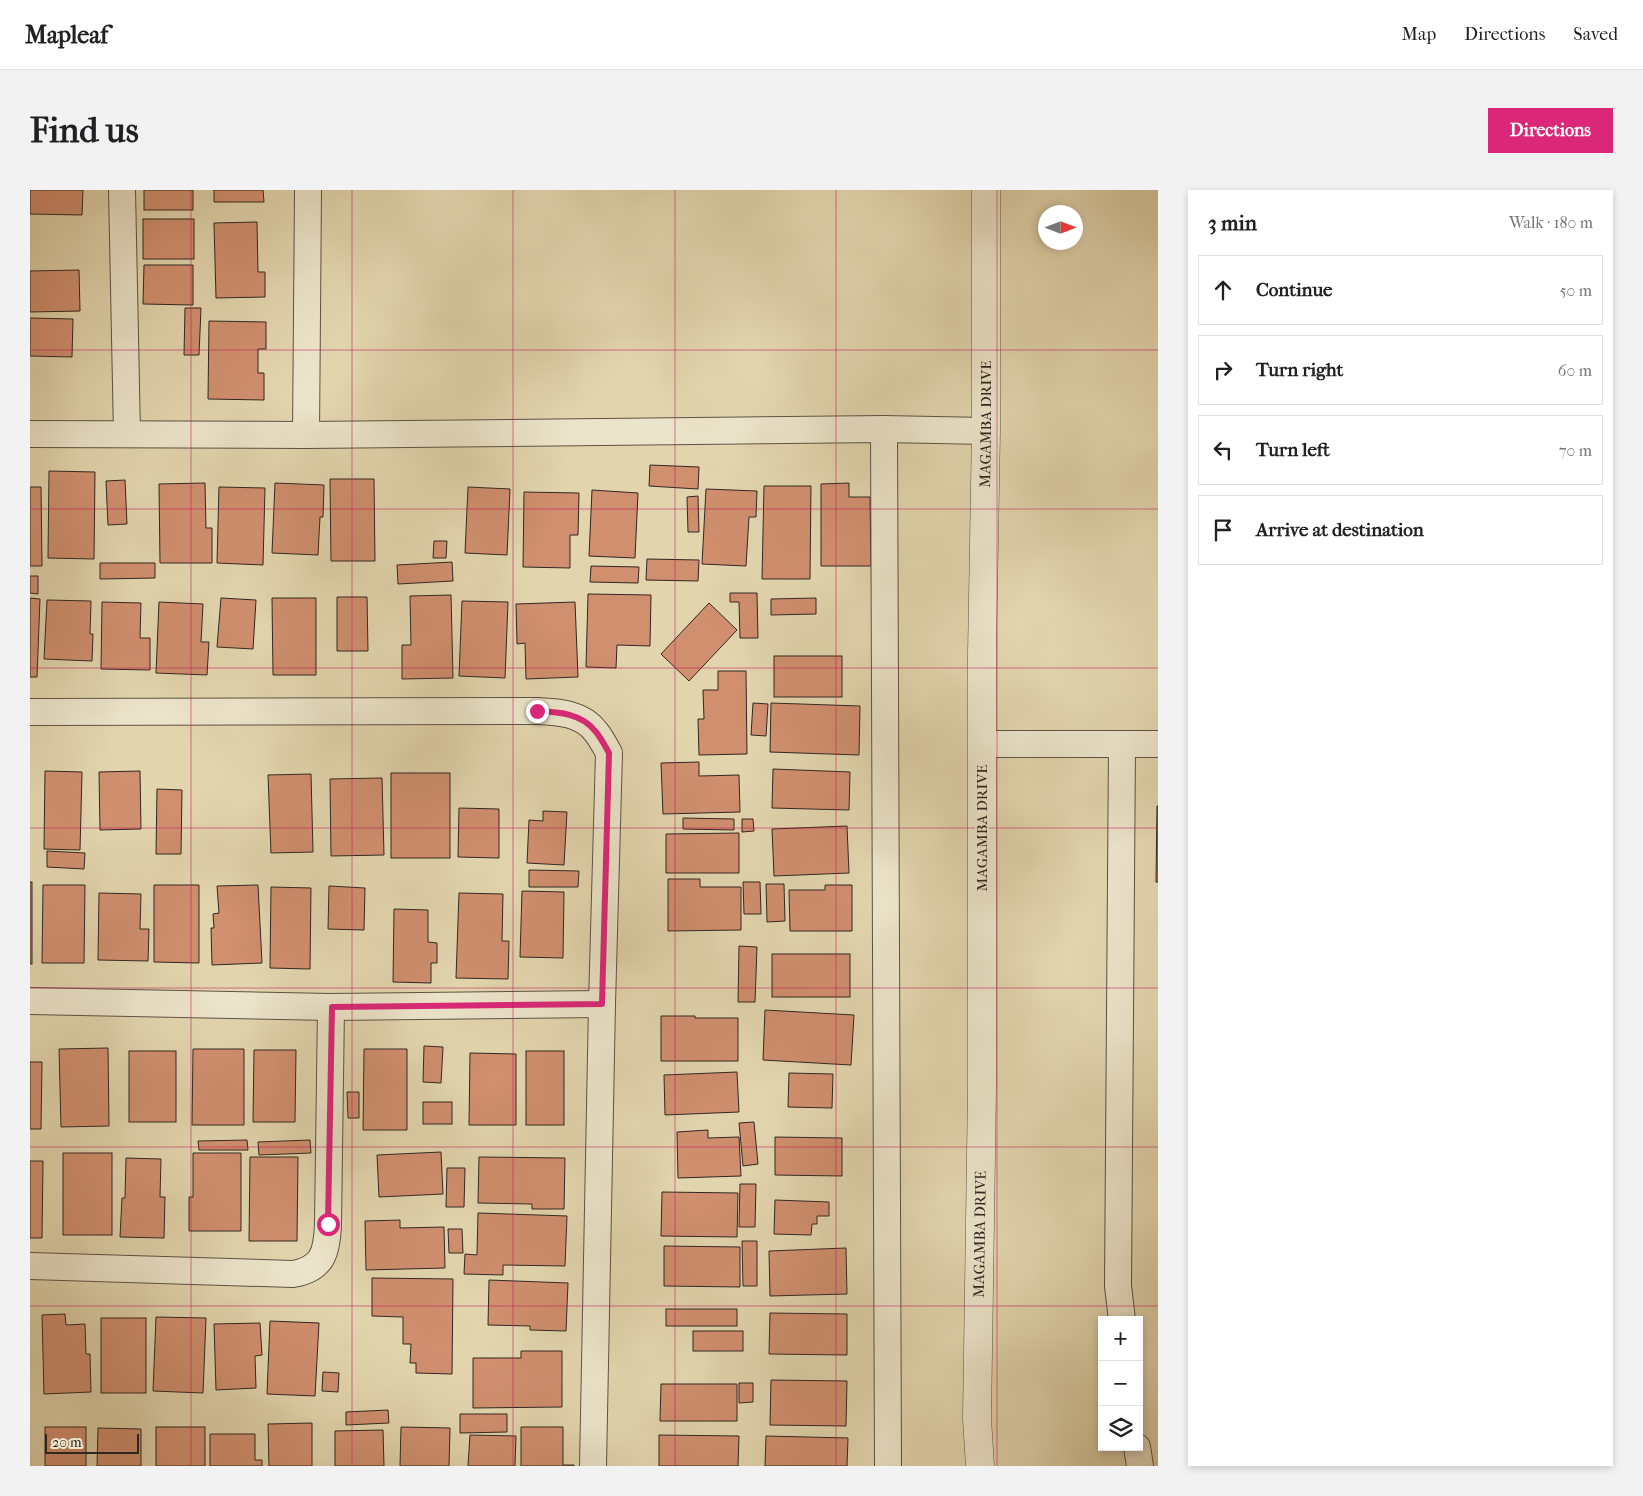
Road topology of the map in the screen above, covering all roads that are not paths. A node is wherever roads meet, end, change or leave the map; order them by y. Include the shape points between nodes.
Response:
1 (122, 190) edge
2 (308, 190) edge
3 (986, 190) edge
4 (884, 429) junction
5 (986, 431) junction
6 (30, 434) edge
7 (127, 434) junction
8 (306, 435) junction
9 (30, 712) edge
10 (982, 744) junction
11 (1122, 744) junction
12 (1158, 744) edge
13 (30, 1001) edge
14 (602, 1004) junction
15 (332, 1007) junction
16 (30, 1266) edge
17 (1122, 1316) edge
18 (1138, 1451) edge
19 (593, 1466) edge
20 (888, 1466) edge
21 (980, 1466) edge
22 (1140, 1466) edge

1 - 7 street
2 - 8 street
3 - 5 street, MAGAMBA DRIVE
4 - 5 street
4 - 8 street
4 - 20 street
5 - 10 street, MAGAMBA DRIVE
6 - 7 street
7 - 8 street
9 - 14 street via 537,711 565,713 580,719 595,730 609,753
10 - 11 street
10 - 21 street, MAGAMBA DRIVE via 982,1090 977,1419
11 - 12 street
11 - 17 street via 1118,1286
13 - 15 street
14 - 15 street
14 - 19 street
15 - 16 street via 327,1245 319,1262 307,1271 293,1274
18 - 22 street

